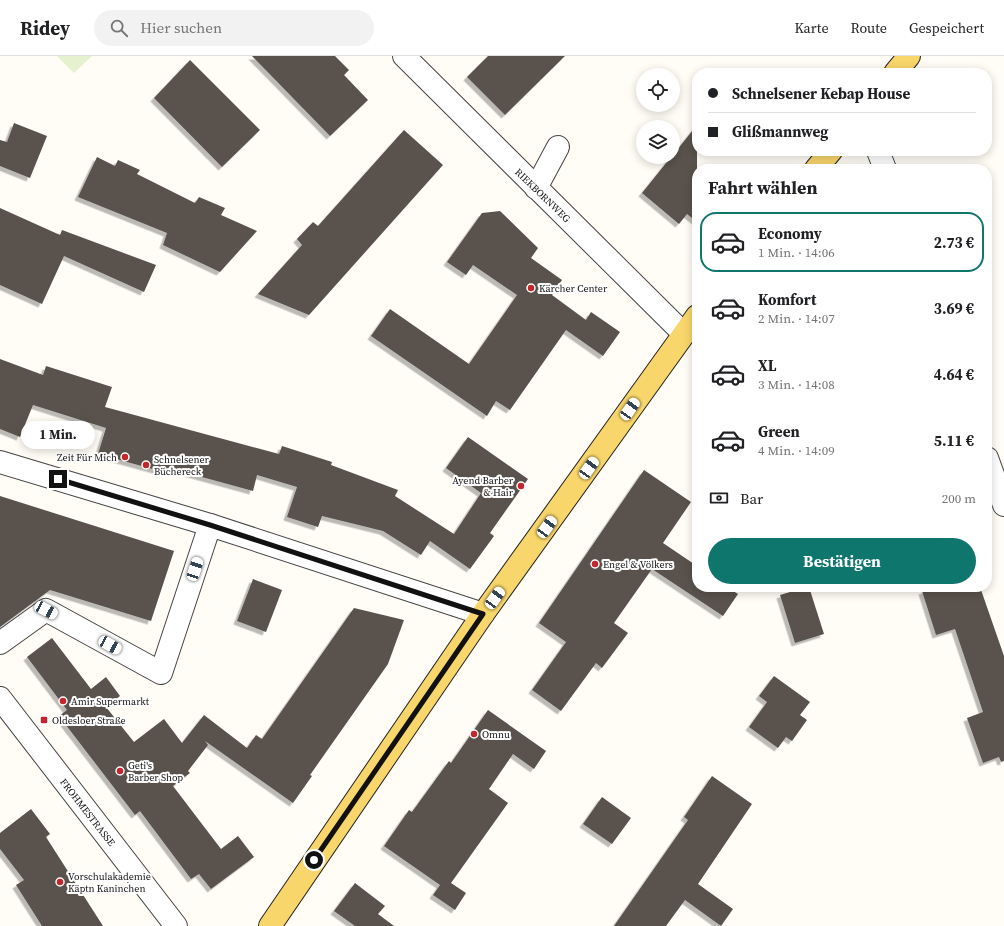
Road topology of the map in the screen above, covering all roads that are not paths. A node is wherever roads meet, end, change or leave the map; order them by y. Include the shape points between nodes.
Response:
1 (404, 56) edge
2 (909, 56) edge
3 (899, 68) edge
4 (558, 147) dead end
5 (827, 156) edge
6 (820, 164) edge
7 (536, 188) junction
8 (692, 323) edge
9 (684, 333) junction
10 (0, 462) edge
11 (992, 472) edge
12 (1004, 506) edge
13 (210, 525) junction
14 (483, 614) junction
15 (0, 643) edge
16 (0, 698) edge
17 (176, 926) edge
18 (270, 926) edge

1 - 7 street, RIEKBORNWEG
2 - 3 main road
4 - 7 street
5 - 6 main road
7 - 9 street, RIEKBORNWEG
8 - 9 main road
9 - 14 main road
10 - 13 street
11 - 12 street
13 - 14 street
13 - 15 street via 161,673 46,610
14 - 18 main road
16 - 17 street, FROHMESTRASSE

